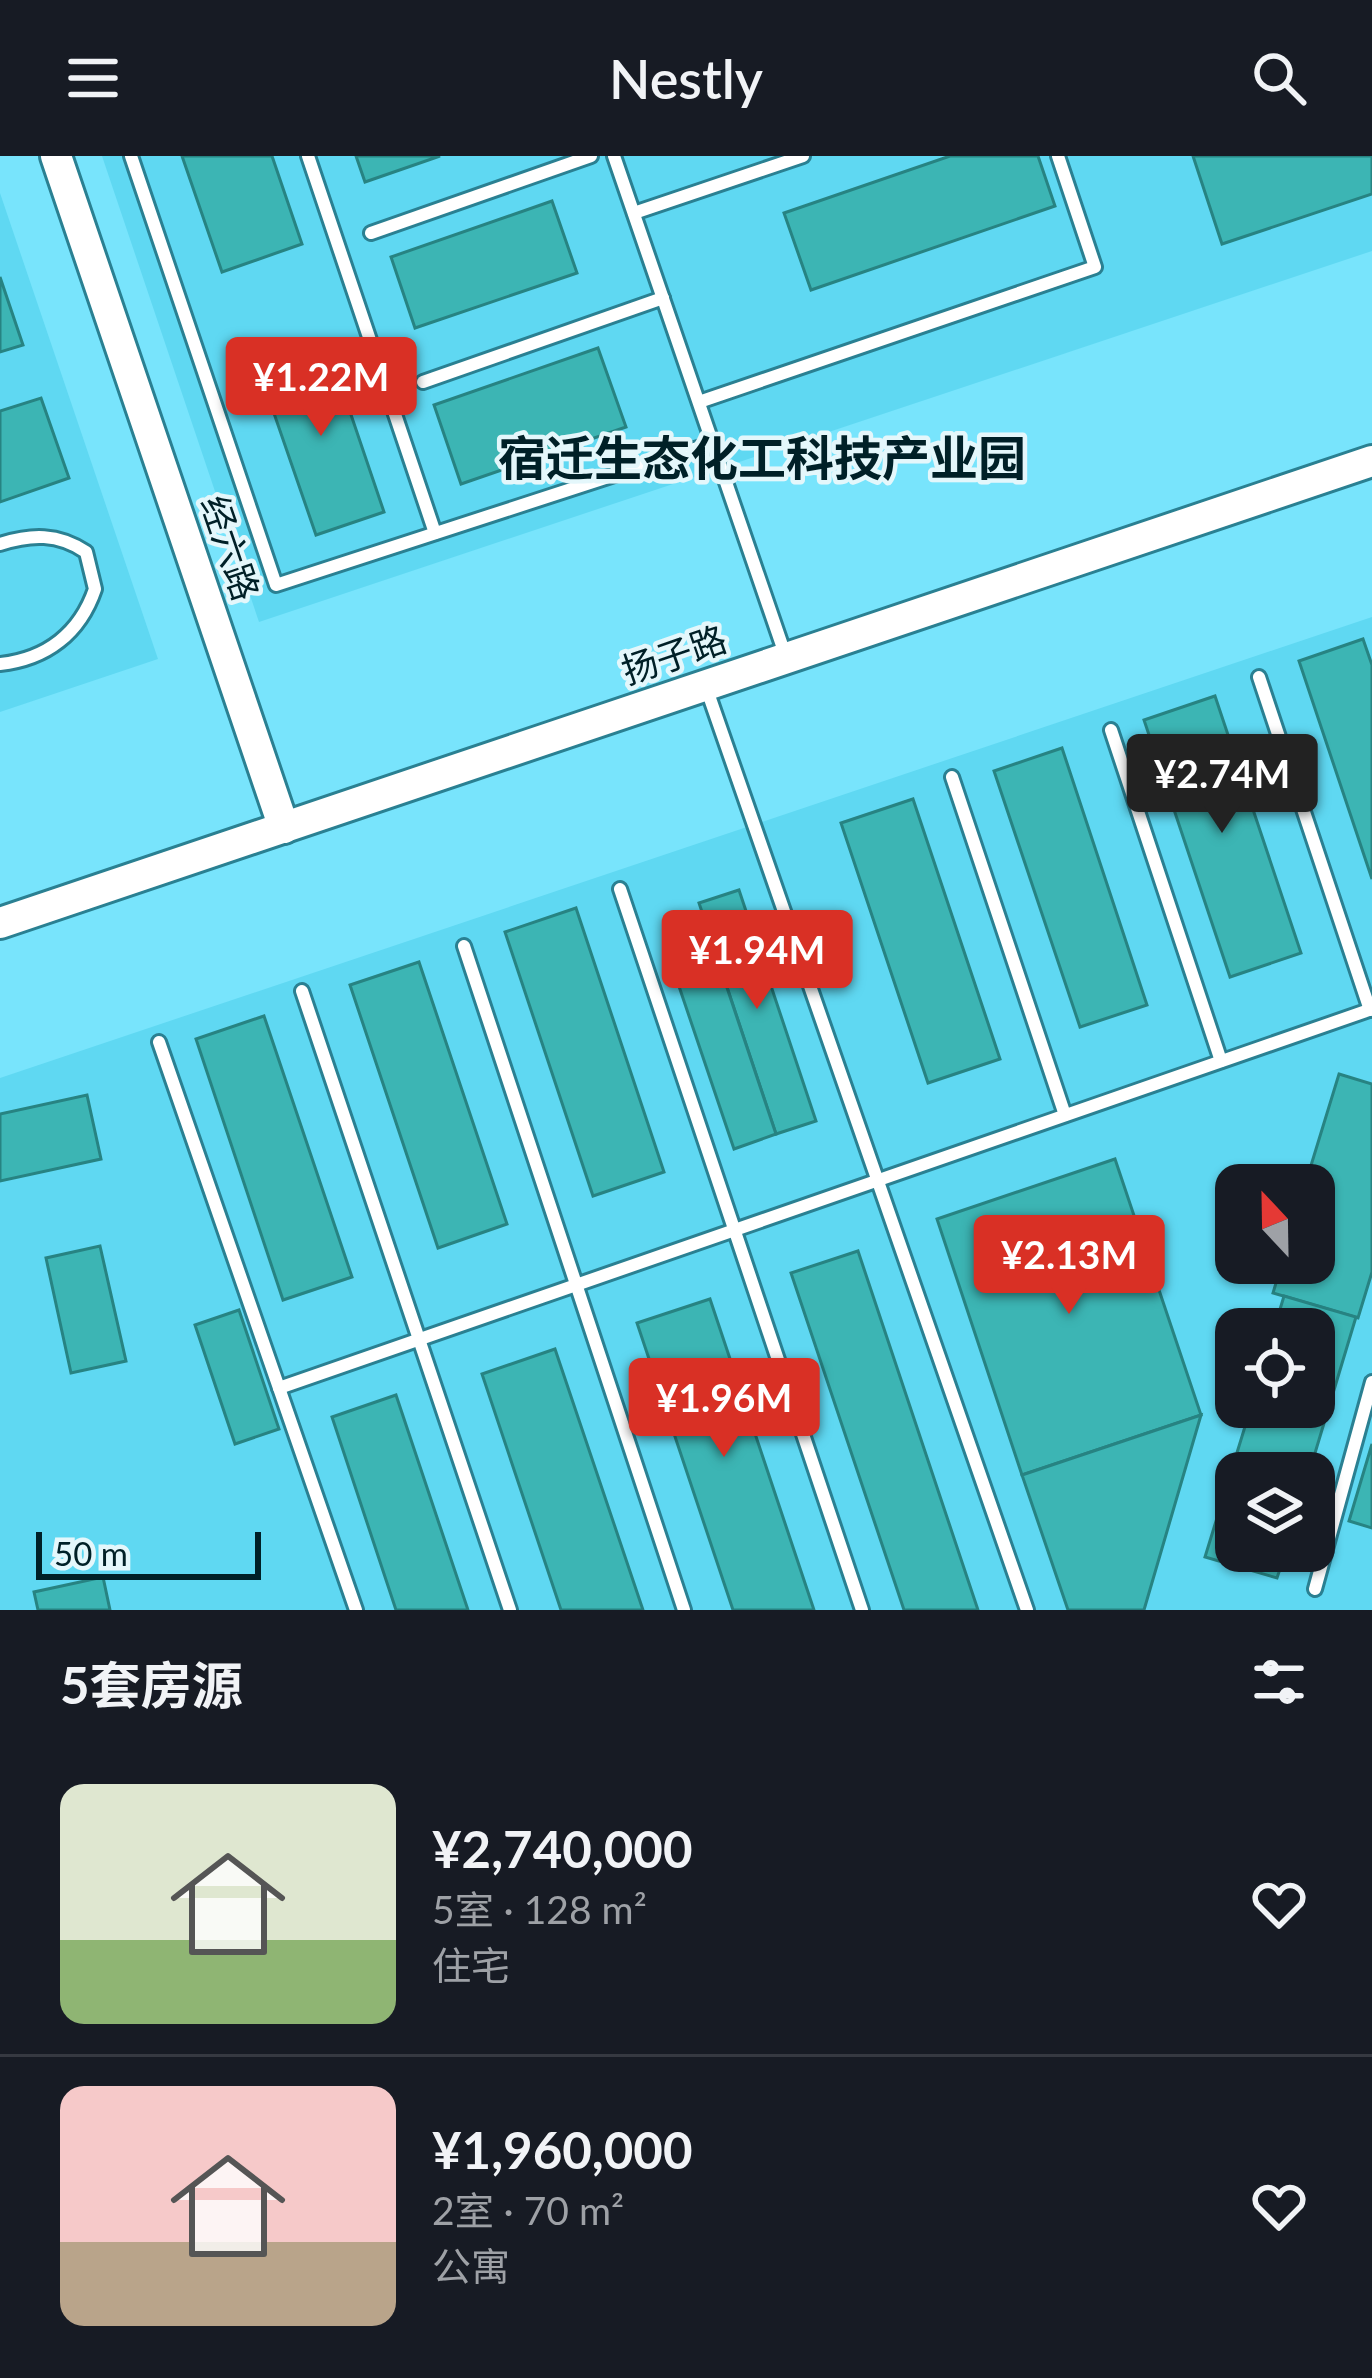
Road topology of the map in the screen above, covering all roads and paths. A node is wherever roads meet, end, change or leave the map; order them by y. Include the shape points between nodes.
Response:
1 (56, 156) edge
2 (131, 156) edge
3 (308, 156) edge
4 (591, 156) edge
5 (614, 156) edge
6 (803, 156) edge
7 (1058, 156) edge
8 (634, 213) junction
9 (371, 233) dead end
10 (663, 298) junction
11 (423, 382) dead end
12 (699, 402) junction
13 (713, 443) junction
14 (1372, 461) edge
15 (435, 533) junction
16 (0, 544) edge
17 (787, 658) junction
18 (0, 664) edge
19 (1259, 677) dead end
20 (706, 686) junction
21 (1111, 730) dead end
22 (952, 777) dead end
23 (284, 828) junction
24 (620, 889) dead end
25 (0, 923) edge
26 (464, 946) dead end
27 (302, 991) dead end
28 (1371, 1010) edge
29 (159, 1042) dead end
30 (1221, 1061) junction
31 (1065, 1115) junction
32 (877, 1180) junction
33 (735, 1230) junction
34 (576, 1285) junction
35 (420, 1339) junction
36 (1372, 1382) edge
37 (279, 1388) junction
38 (1315, 1589) dead end
39 (356, 1610) edge
40 (510, 1610) edge
41 (685, 1610) edge
42 (862, 1610) edge
43 (1027, 1610) edge

1 - 23 street, 经六路
2 - 15 lane via 276,585
3 - 15 lane
4 - 9 lane
5 - 8 lane
6 - 8 lane
7 - 12 lane via 1095,268
8 - 10 lane
10 - 11 lane
10 - 12 lane
12 - 13 lane
13 - 15 lane
13 - 17 lane
14 - 17 street, 扬子路
16 - 18 lane via 66,538 86,552 95,589 74,632
17 - 20 street, 扬子路
19 - 28 lane
20 - 23 street, 扬子路
20 - 32 lane
21 - 30 lane
22 - 31 lane
23 - 25 street, 扬子路
24 - 33 lane
26 - 34 lane
27 - 35 lane
28 - 30 lane
29 - 37 lane
30 - 31 lane
31 - 32 lane
32 - 33 lane
32 - 43 lane
33 - 34 lane
33 - 42 lane
34 - 35 lane
34 - 41 lane
35 - 37 lane
35 - 40 lane
36 - 38 lane
37 - 39 lane

